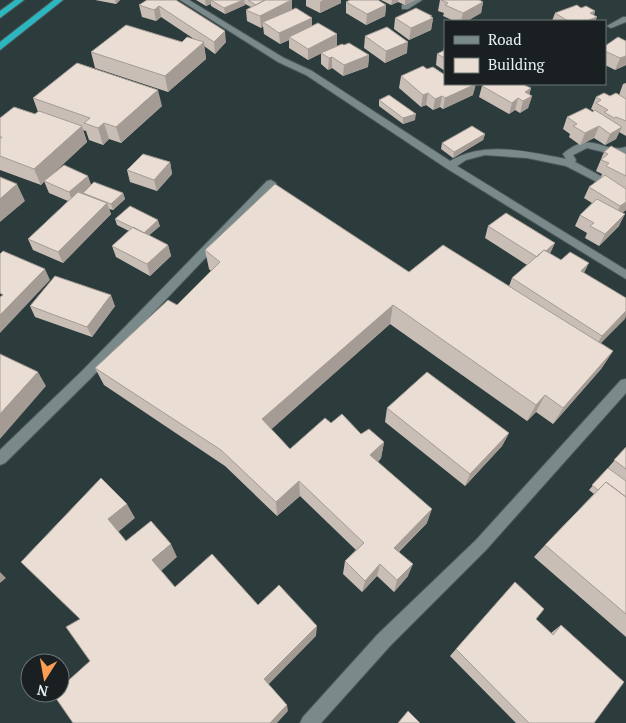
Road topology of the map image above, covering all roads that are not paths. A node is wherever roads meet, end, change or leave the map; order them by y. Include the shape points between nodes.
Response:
1 (20, 0) edge
2 (59, 0) edge
3 (184, 0) edge
4 (418, 0) edge
5 (405, 7) dead end
6 (0, 15) edge
7 (626, 19) edge
8 (611, 26) dead end
9 (0, 47) edge
10 (626, 150) edge
11 (569, 163) junction
12 (450, 166) junction
13 (270, 183) dead end
14 (626, 194) edge
15 (626, 275) edge
16 (626, 384) edge
17 (0, 459) edge
18 (309, 723) edge

1 - 6 highway
2 - 9 highway
3 - 12 street via 281,60 309,73
4 - 5 street
7 - 8 street
10 - 11 street via 620,153 585,144 568,154
11 - 12 street via 485,152 463,158
11 - 14 street
12 - 15 street
13 - 17 street via 86,375
16 - 18 street via 481,545 384,640

